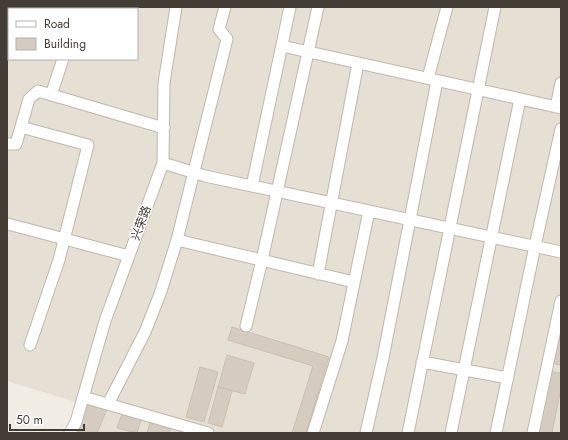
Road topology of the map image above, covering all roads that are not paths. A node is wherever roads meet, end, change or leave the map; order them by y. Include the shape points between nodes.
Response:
1 (176, 7) edge
2 (225, 7) edge
3 (290, 7) edge
4 (318, 7) edge
5 (447, 7) edge
6 (495, 7) edge
7 (282, 46) junction
8 (309, 52) junction
9 (63, 60) edge
10 (358, 63) junction
11 (433, 79) junction
12 (561, 83) edge
13 (479, 90) junction
14 (51, 95) junction
15 (520, 99) junction
16 (558, 108) edge
17 (21, 126) junction
18 (164, 128) junction
19 (561, 129) edge
20 (7, 144) edge
21 (163, 163) junction
22 (193, 172) junction
23 (252, 186) junction
24 (277, 191) junction
25 (332, 203) junction
26 (369, 211) junction
27 (409, 220) junction
28 (8, 224) edge
29 (449, 228) junction
30 (492, 237) junction
31 (63, 239) junction
32 (177, 240) junction
33 (535, 246) junction
34 (561, 252) edge
35 (129, 256) junction
36 (262, 260) junction
37 (318, 274) junction
38 (354, 282) junction
39 (561, 301) edge
40 (246, 326) dead end
41 (30, 345) dead end
42 (422, 362) junction
43 (466, 370) junction
44 (508, 378) junction
45 (83, 397) junction
46 (108, 404) junction
47 (70, 433) edge
48 (208, 433) edge
49 (313, 433) edge
50 (366, 433) edge
51 (408, 433) edge
52 (451, 433) edge
53 (496, 433) edge
54 (533, 433) edge

1 - 18 street, 兴荣路 via 164,83
2 - 22 street via 218,29 227,39
3 - 7 street
4 - 8 street
5 - 11 street
6 - 13 street
7 - 8 street
7 - 23 street
8 - 10 street
8 - 24 street
9 - 14 street
10 - 11 street
10 - 25 street
11 - 13 street
11 - 27 street
12 - 16 street
13 - 15 street
13 - 29 street
14 - 17 street via 38,91 29,99
14 - 18 street
15 - 16 street
15 - 30 street
17 - 20 street via 16,144
17 - 31 street via 88,144
18 - 21 street, 兴荣路
19 - 33 street
21 - 22 street
21 - 35 street, 兴荣路
22 - 23 street
22 - 32 street
23 - 24 street
24 - 25 street
24 - 36 street
25 - 26 street
25 - 37 street
26 - 27 street
26 - 38 street
27 - 29 street
27 - 50 street
28 - 31 street
29 - 30 street
29 - 42 street
30 - 33 street
30 - 43 street
31 - 35 street
31 - 41 street via 59,260
32 - 36 street
32 - 46 street via 145,332
33 - 34 street
33 - 44 street
35 - 45 street, 兴荣路 via 105,321
36 - 37 street
36 - 40 street
37 - 38 street
38 - 49 street via 342,341
39 - 54 street
42 - 43 street
42 - 51 street
43 - 44 street
43 - 52 street
44 - 53 street
45 - 46 street
45 - 47 street, 兴荣路
46 - 48 street

